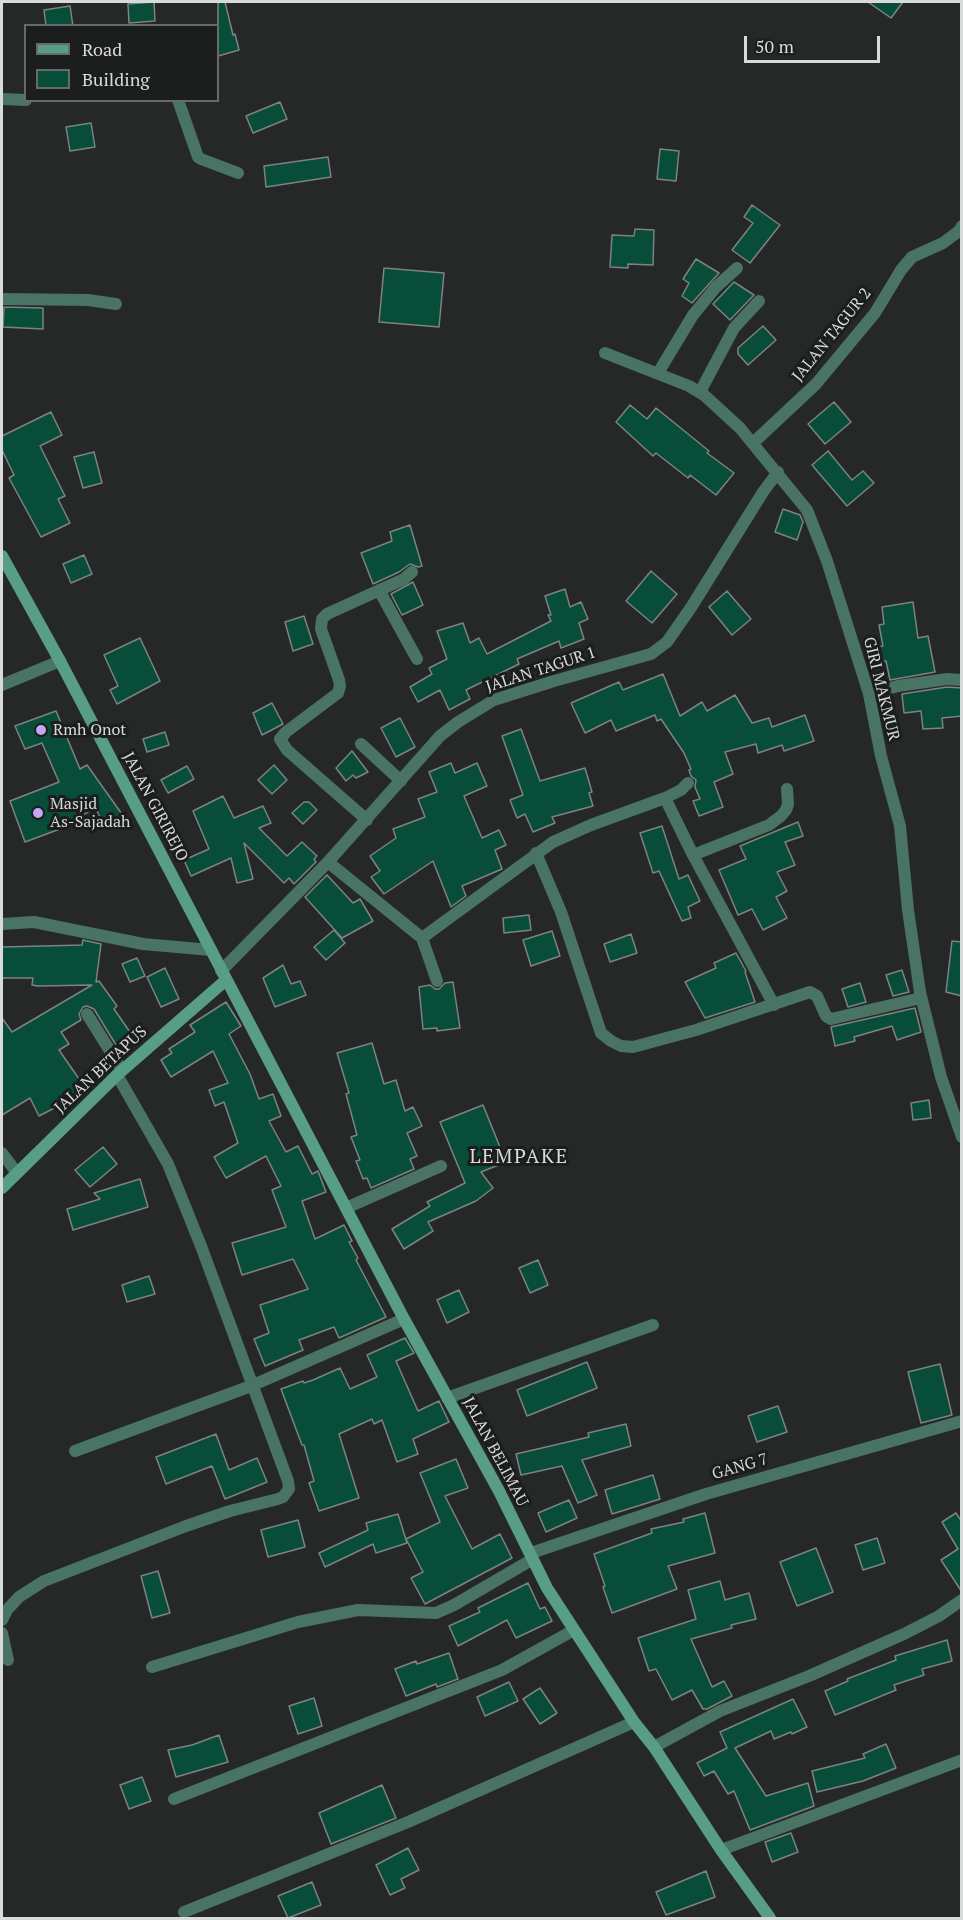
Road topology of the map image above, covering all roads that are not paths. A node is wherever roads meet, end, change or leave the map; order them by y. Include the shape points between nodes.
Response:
1 (2, 99) edge
2 (24, 100) edge
3 (179, 102) edge
4 (238, 173) dead end
5 (962, 226) edge
6 (737, 268) dead end
7 (2, 299) edge
8 (759, 301) dead end
9 (116, 304) dead end
10 (605, 353) dead end
11 (658, 373) junction
12 (700, 392) junction
13 (753, 443) junction
14 (777, 472) junction
15 (2, 556) edge
16 (412, 572) dead end
17 (379, 590) junction
18 (417, 659) dead end
19 (60, 661) junction
20 (962, 680) edge
21 (2, 685) edge
22 (869, 694) junction
23 (361, 744) dead end
24 (401, 781) junction
25 (688, 783) dead end
26 (787, 789) dead end
27 (665, 798) junction
28 (367, 820) junction
29 (536, 853) junction
30 (693, 855) junction
31 (328, 862) junction
32 (2, 924) edge
33 (422, 938) junction
34 (211, 950) junction
35 (223, 975) junction
36 (437, 981) dead end
37 (921, 998) junction
38 (774, 1005) junction
39 (87, 1014) dead end
40 (119, 1073) junction
41 (962, 1137) edge
42 (2, 1153) edge
43 (441, 1166) dead end
44 (17, 1173) junction
45 (2, 1188) edge
46 (346, 1208) junction
47 (404, 1319) junction
48 (653, 1325) dead end
49 (251, 1386) junction
50 (447, 1398) junction
51 (962, 1421) edge
52 (75, 1451) dead end
53 (532, 1556) junction
54 (962, 1600) edge
55 (2, 1620) edge
56 (574, 1630) junction
57 (2, 1633) edge
58 (8, 1660) dead end
59 (152, 1667) dead end
60 (634, 1722) junction
61 (654, 1748) junction
62 (962, 1760) edge
63 (174, 1799) dead end
64 (721, 1850) junction
65 (184, 1912) dead end
66 (770, 1918) edge

1 - 2 street
3 - 4 street via 198,157
5 - 13 street, JALAN TAGUR 2 via 943,243 912,257 875,313 816,384
6 - 11 street via 693,315
7 - 9 street
8 - 12 street via 734,328
10 - 11 street, GIRI MAKMUR
11 - 12 street, GIRI MAKMUR
12 - 13 street, GIRI MAKMUR
13 - 14 street, GIRI MAKMUR
14 - 22 street, GIRI MAKMUR via 811,520
14 - 24 street, JALAN TAGUR 1 via 692,606 659,650 494,700 440,736
15 - 19 street, JALAN GIRIREJO
16 - 17 street
17 - 18 street
17 - 28 street via 322,619 321,629 339,680 338,693 280,739 287,750
19 - 21 street
19 - 34 street, JALAN GIRIREJO
20 - 22 street via 898,686
22 - 37 street, GIRI MAKMUR via 900,826
23 - 24 street
24 - 28 street, JALAN TAGUR 1
25 - 27 street
26 - 30 street via 786,810 769,825
27 - 29 street via 591,825
27 - 30 street
28 - 31 street, JALAN TAGUR 1
29 - 33 street
29 - 38 street via 561,912 601,1033 611,1041 633,1047
30 - 38 street
31 - 33 street
31 - 35 street, JALAN TAGUR 1
32 - 34 street via 34,922 143,944
33 - 36 street
34 - 35 street, JALAN GIRIREJO
35 - 40 street, JALAN BETAPUS
35 - 46 street, JALAN BELIMAU
37 - 38 street via 831,1019 814,993
37 - 41 street, GIRI MAKMUR via 941,1077
39 - 40 street
40 - 44 street, JALAN BETAPUS
40 - 49 street via 168,1164
42 - 44 street
43 - 46 street
44 - 45 street, JALAN BETAPUS
46 - 47 street, JALAN BELIMAU
47 - 49 street
47 - 50 street, JALAN BELIMAU
48 - 50 street
49 - 52 street
49 - 55 street via 288,1481 289,1489 283,1497 186,1526 44,1581 19,1597
50 - 53 street, JALAN BELIMAU
51 - 53 street, GANG 7 via 706,1494
53 - 56 street, JALAN BELIMAU
53 - 59 street, GANG 7 via 436,1613 358,1610 298,1622
54 - 61 street via 904,1634 720,1711
56 - 60 street, JALAN BELIMAU
56 - 63 street via 502,1670
57 - 58 street
60 - 61 street, JALAN BELIMAU
60 - 65 street via 408,1822
61 - 64 street, JALAN BELIMAU
62 - 64 street
64 - 66 street, JALAN BELIMAU

